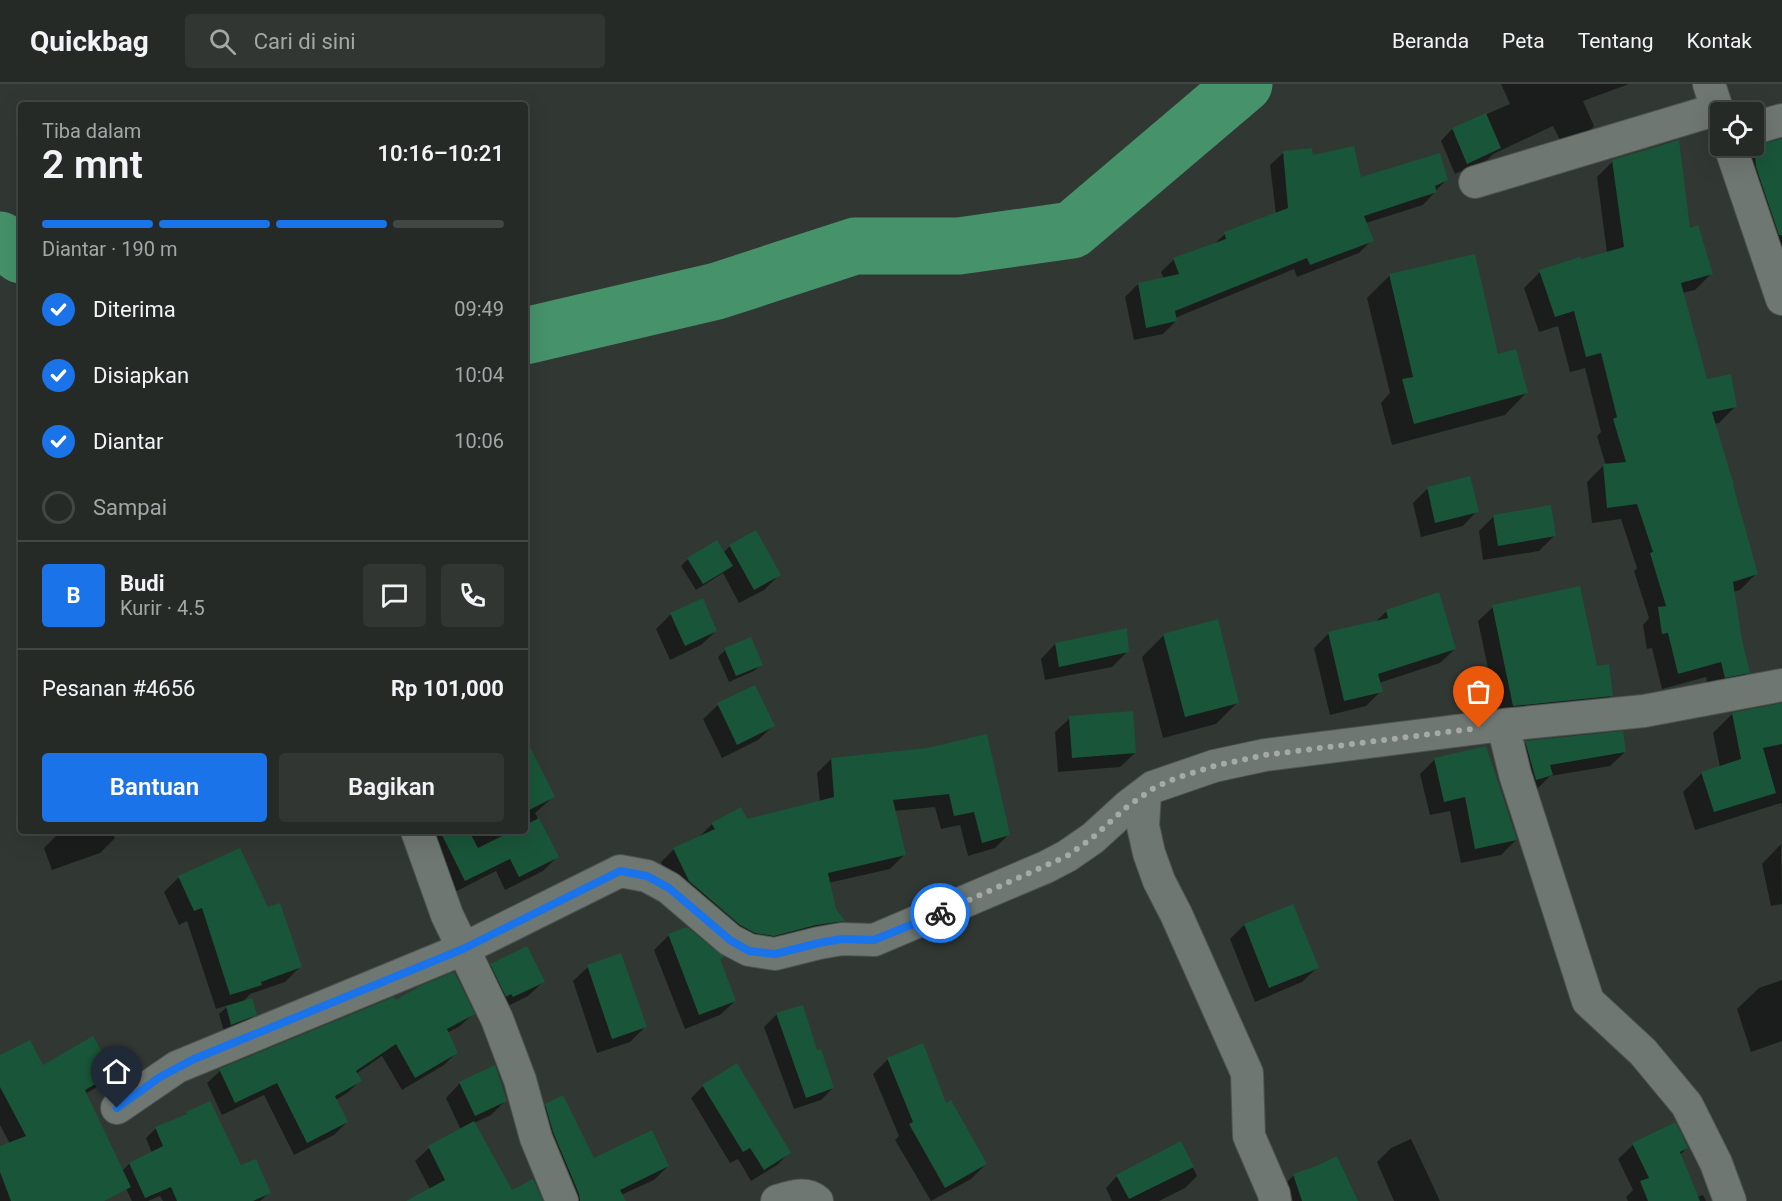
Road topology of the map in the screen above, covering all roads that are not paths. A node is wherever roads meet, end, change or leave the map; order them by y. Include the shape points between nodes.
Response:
1 (1710, 106) edge
2 (1782, 120) edge
3 (1764, 125) edge
4 (1733, 156) edge
5 (1475, 182) dead end
6 (1782, 299) edge
7 (1782, 685) edge
8 (1503, 725) junction
9 (1145, 794) junction
10 (418, 834) edge
11 (463, 949) junction
12 (117, 1108) dead end
13 (562, 1201) edge
14 (777, 1201) edge
15 (817, 1201) edge
16 (1275, 1201) edge
17 (1731, 1201) edge

1 - 5 street
2 - 3 street
4 - 6 street
7 - 8 street via 1644,711
8 - 9 street via 1265,755 1176,778
8 - 17 street via 1587,1001 1643,1052 1687,1106
9 - 11 street via 1067,856 874,940 842,939 775,954 749,951 730,940 669,888 647,876 620,871
9 - 16 street via 1143,826 1149,853 1246,1073 1249,1137
10 - 11 street
11 - 12 street via 194,1059 160,1077
11 - 13 street via 497,1019 536,1138
14 - 15 street via 797,1195

